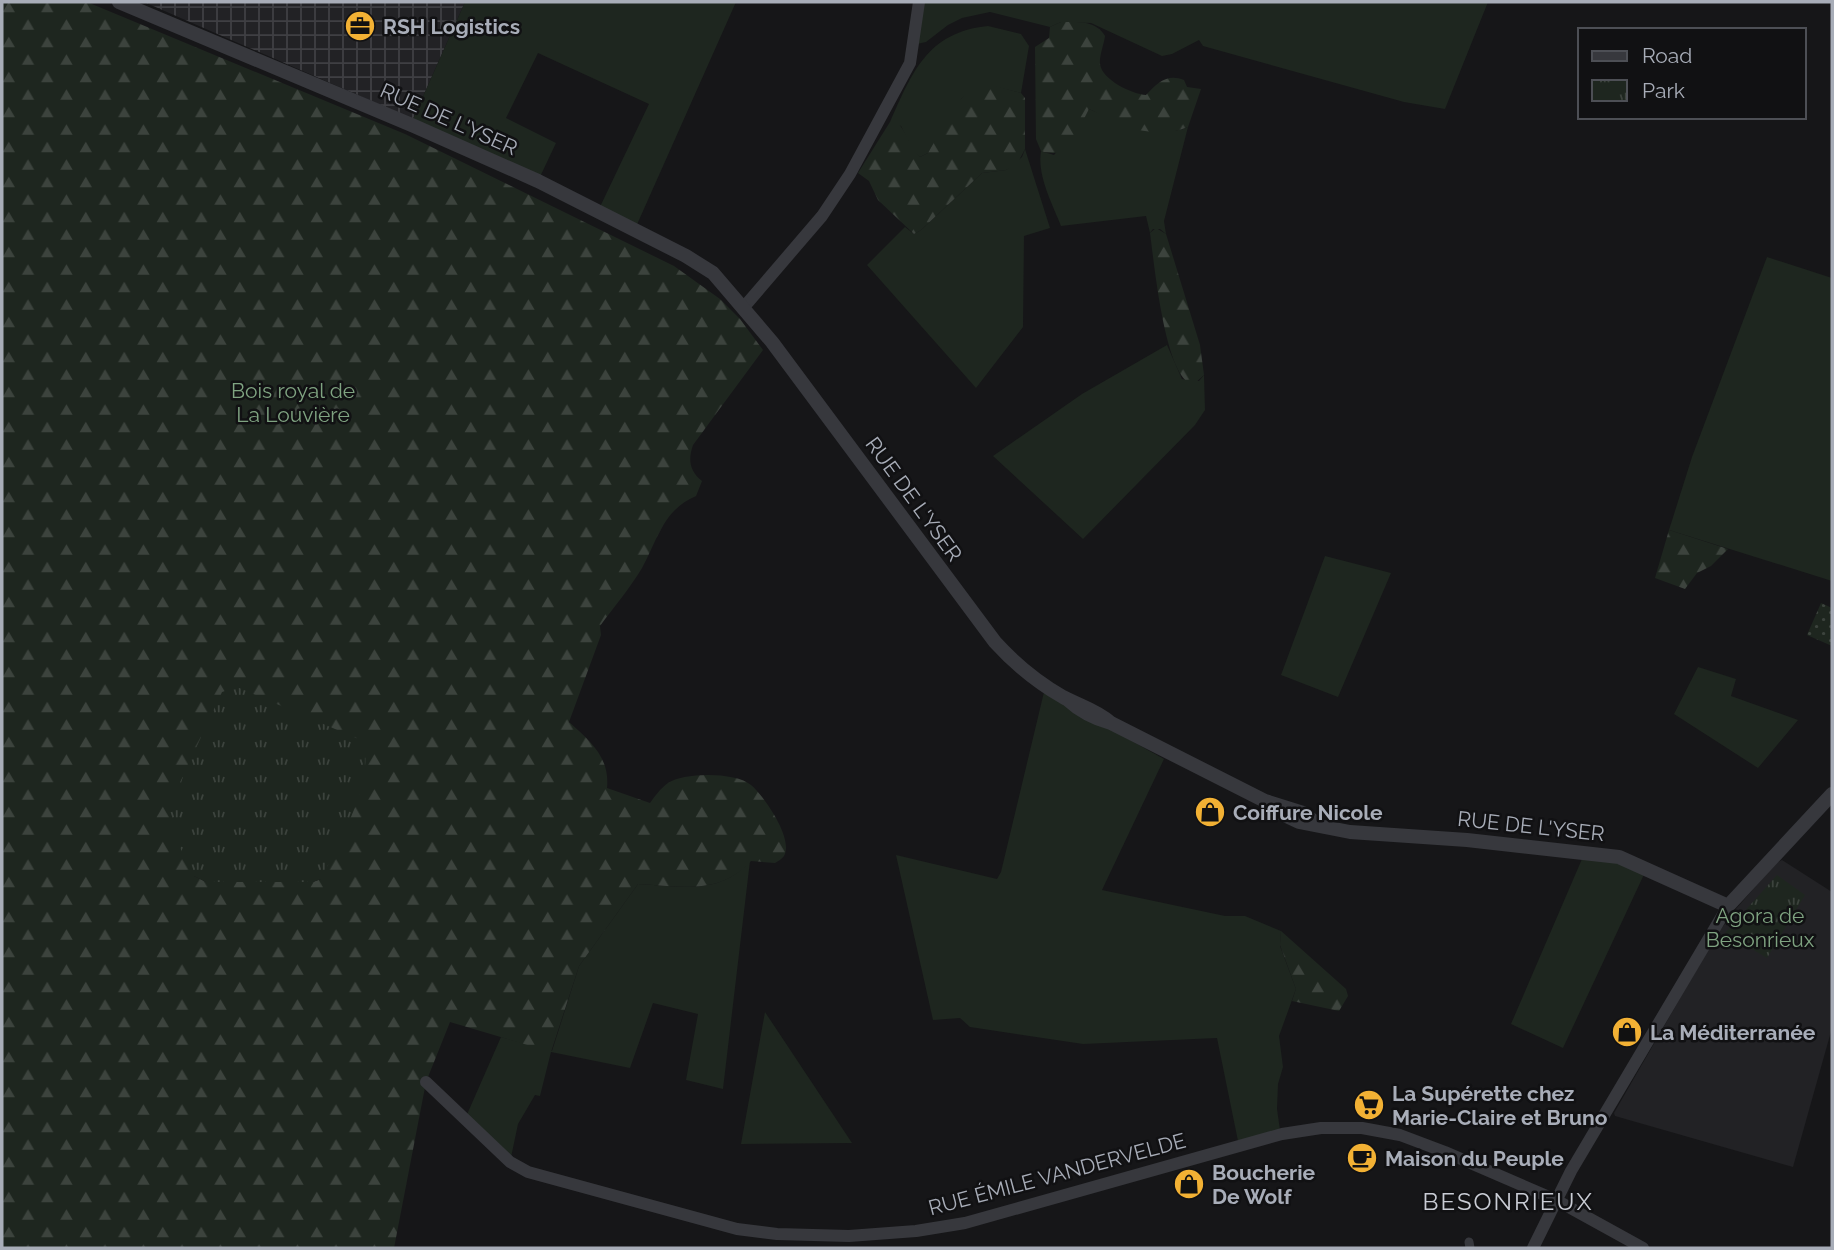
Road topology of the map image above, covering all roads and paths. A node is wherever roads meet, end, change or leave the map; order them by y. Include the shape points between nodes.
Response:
1 (119, 2) edge
2 (919, 2) edge
3 (744, 307) junction
4 (1832, 794) edge
5 (1728, 906) junction
6 (426, 1082) dead end
7 (1556, 1200) junction
8 (849, 1242) edge
9 (1533, 1248) edge
10 (1643, 1248) edge

1 - 3 street, RUE DE L'YSER via 538,181 686,256 713,273
2 - 3 street via 910,63 850,174 822,216
3 - 5 street, RUE DE L'YSER via 995,642 1026,672 1077,709 1265,801 1303,813 1319,825 1367,834 1619,857
4 - 5 street
5 - 7 street
6 - 8 street, RUE ÉMILE VANDERVELDE via 510,1162 535,1175 737,1229
7 - 8 street, RUE ÉMILE VANDERVELDE via 1407,1137 1375,1129 1321,1128 1238,1145 965,1223
7 - 9 street
7 - 10 street, RUE ÉMILE VANDERVELDE

